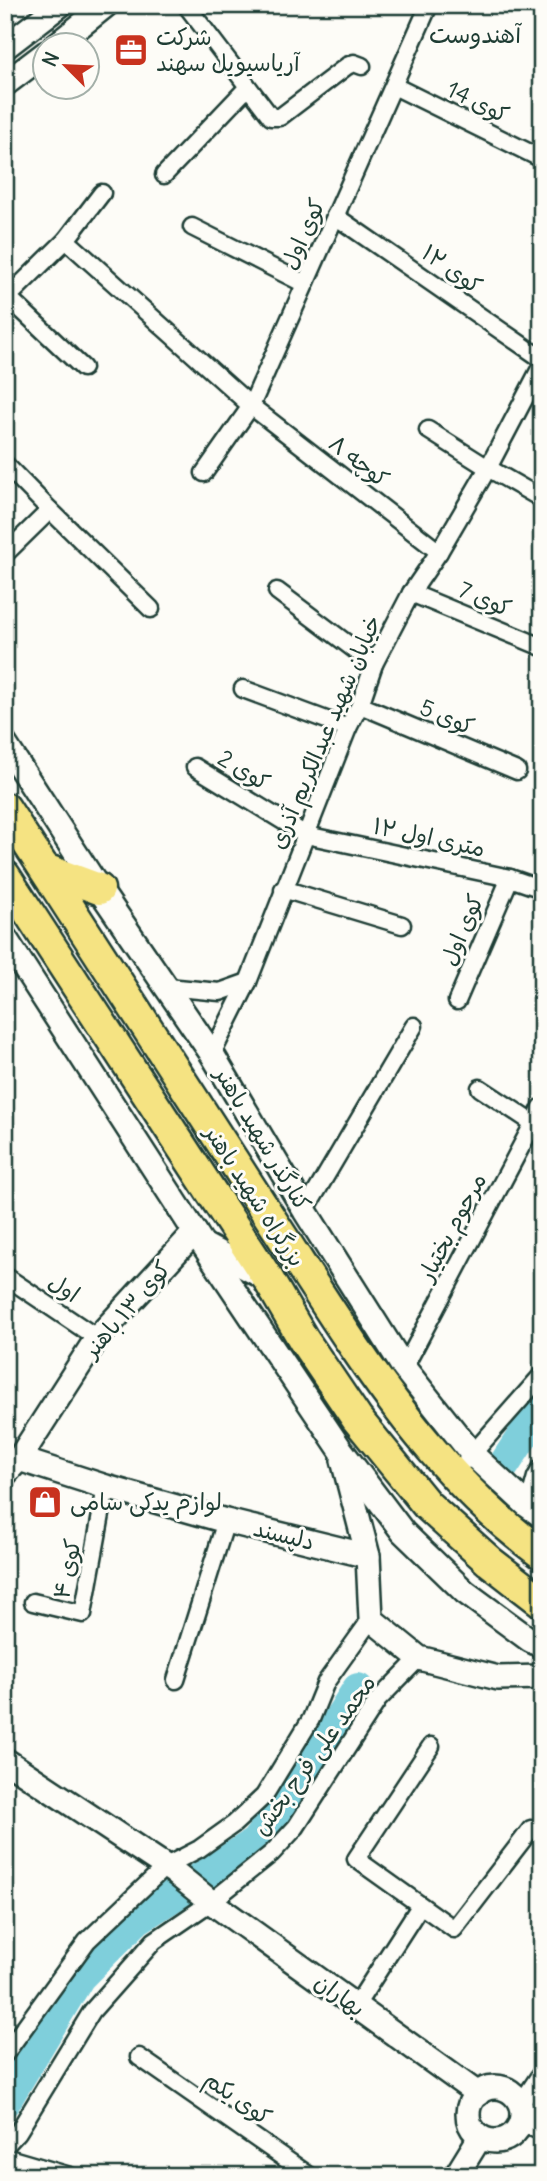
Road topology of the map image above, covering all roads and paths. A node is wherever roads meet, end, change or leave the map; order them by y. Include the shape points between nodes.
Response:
1 (106, 5) edge
2 (186, 5) edge
3 (429, 5) edge
4 (51, 12) edge
5 (53, 32) edge
6 (73, 32) edge
7 (5, 47) edge
8 (32, 63) edge
9 (362, 66) dead end
10 (5, 83) edge
11 (394, 86) junction
12 (248, 88) junction
13 (542, 159) edge
14 (164, 175) dead end
15 (102, 193) dead end
16 (335, 216) junction
17 (192, 227) dead end
18 (66, 240) junction
19 (305, 284) junction
20 (542, 359) edge
21 (542, 365) edge
22 (83, 369) dead end
23 (251, 406) junction
24 (428, 430) dead end
25 (5, 464) edge
26 (488, 468) junction
27 (204, 473) dead end
28 (542, 499) edge
29 (50, 510) junction
30 (439, 552) junction
31 (5, 554) edge
32 (277, 591) dead end
33 (411, 593) junction
34 (151, 610) dead end
35 (542, 647) edge
36 (374, 664) junction
37 (243, 689) dead end
38 (360, 705) junction
39 (348, 729) junction
40 (5, 744) edge
41 (195, 766) dead end
42 (517, 771) dead end
43 (5, 808) edge
44 (306, 835) junction
45 (45, 869) junction
46 (5, 876) edge
47 (510, 878) junction
48 (99, 889) junction
49 (283, 889) junction
50 (542, 889) edge
51 (402, 925) dead end
52 (5, 938) edge
53 (248, 982) junction
54 (167, 988) junction
55 (457, 1001) dead end
56 (414, 1026) dead end
57 (212, 1054) junction
58 (480, 1088) dead end
59 (542, 1107) edge
60 (533, 1123) junction
61 (305, 1211) junction
62 (198, 1238) junction
63 (5, 1276) edge
64 (268, 1279) junction
65 (97, 1338) junction
66 (303, 1339) junction
67 (404, 1368) junction
68 (542, 1375) edge
69 (335, 1441) junction
70 (10, 1460) edge
71 (463, 1465) junction
72 (542, 1467) edge
73 (106, 1487) junction
74 (535, 1511) edge
75 (226, 1521) junction
76 (542, 1554) edge
77 (368, 1556) junction
78 (33, 1602) dead end
79 (542, 1602) edge
80 (371, 1619) junction
81 (542, 1646) edge
82 (419, 1658) junction
83 (542, 1677) edge
84 (176, 1680) dead end
85 (431, 1746) dead end
86 (5, 1760) edge
87 (531, 1829) dead end
88 (170, 1869) junction
89 (207, 1898) junction
90 (420, 1906) junction
91 (355, 2007) junction
92 (5, 2054) edge
93 (139, 2057) dead end
94 (542, 2072) edge
95 (478, 2094) junction
96 (528, 2118) edge
97 (480, 2137) junction
98 (5, 2146) edge
99 (5, 2157) edge
100 (70, 2176) edge
101 (310, 2176) edge
102 (456, 2176) edge

1 - 6 main road
2 - 12 street
3 - 11 street, کوی اول
4 - 5 main road
4 - 7 main road
8 - 10 main road
9 - 12 street via 346,66 280,117 271,117
11 - 13 street, کوی 14
11 - 16 street, کوی اول
12 - 14 street
15 - 18 street
16 - 19 street, کوی اول
16 - 20 street, کوی ۱۲
17 - 19 street
18 - 22 street via 8,297
18 - 23 street, کوچه ۸
19 - 23 street, کوی اول
21 - 26 street, خیابان شهید عبدالکریم آذری
23 - 27 street, کوی اول
23 - 30 street, کوچه ۸
24 - 26 street
25 - 29 street
26 - 28 street
26 - 30 street, خیابان شهید عبدالکریم آذری
29 - 31 street
29 - 34 street
30 - 33 street, خیابان شهید عبدالکریم آذری
32 - 36 street
33 - 35 street, کوی 7
33 - 36 street, خیابان شهید عبدالکریم آذری
36 - 38 street, خیابان شهید عبدالکریم آذری
37 - 39 street
38 - 39 street, خیابان شهید عبدالکریم آذری
38 - 42 street, کوی 5
39 - 44 street, خیابان شهید عبدالکریم آذری
40 - 48 main road, کنارگذر شهید باهنر
41 - 44 street, کوی 2
43 - 45 highway, بزرگراه شهید باهنر
44 - 47 street, ۱۲ متری اول
44 - 49 street, خیابان شهید عبدالکریم آذری
45 - 48 highway
45 - 71 highway, بزرگراه شهید باهنر via 385,1392
46 - 64 highway, بزرگراه شهید باهنر
47 - 50 street, ۱۲ متری اول
47 - 55 street, کوی اول
48 - 54 main road, کنارگذر شهید باهنر
49 - 51 street
49 - 53 street, خیابان شهید عبدالکریم آذری
52 - 62 main road
53 - 54 street via 220,992
53 - 57 street, خیابان شهید عبدالکریم آذری
54 - 57 main road, کنارگذر شهید باهنر
56 - 61 street
57 - 61 main road, کنارگذر شهید باهنر
58 - 60 street
59 - 60 street, مرحوم بختیار
60 - 67 street, مرحوم بختیار
61 - 67 main road, کنارگذر شهید باهنر
62 - 64 main road
62 - 65 main road, کوی ۱۳ باهنر
62 - 69 main road
63 - 65 street, اول
64 - 66 highway, بزرگراه شهید باهنر
65 - 70 main road, کوی ۱۳ باهنر
66 - 69 main road
66 - 79 highway, بزرگراه شهید باهنر via 357,1419 427,1505
67 - 71 main road, کنارگذر شهید باهنر
68 - 71 street
69 - 77 main road
69 - 81 main road via 403,1532 465,1592
70 - 73 main road, دلپسند
71 - 74 main road, کنارگذر شهید باهنر
71 - 76 highway, بزرگراه شهید باهنر via 510,1531
72 - 74 street via 536,1477
73 - 75 main road, دلپسند
73 - 78 street, کوی ۴ via 83,1614
75 - 77 main road, دلپسند
75 - 84 street
77 - 80 main road
80 - 82 main road
80 - 88 street via 326,1682 310,1719 264,1796 234,1824
82 - 83 main road via 498,1678
82 - 89 street, محمد علی فرح بخش via 378,1700 296,1827 272,1853
85 - 90 street via 356,1859
86 - 88 main road
87 - 90 street via 454,1929
88 - 89 main road, بهاران
88 - 92 street via 87,1941
89 - 91 main road, بهاران
89 - 98 street, محمد علی فرح بخش via 154,1941 92,2011
90 - 91 street
91 - 95 main road, بهاران
93 - 101 street, کوی یکم
94 - 96 street
95 - 96 main road via 483,2088 503,2087 518,2097
95 - 97 main road via 470,2102 468,2121
96 - 97 main road via 516,2133 498,2141
97 - 102 main road
99 - 100 street

